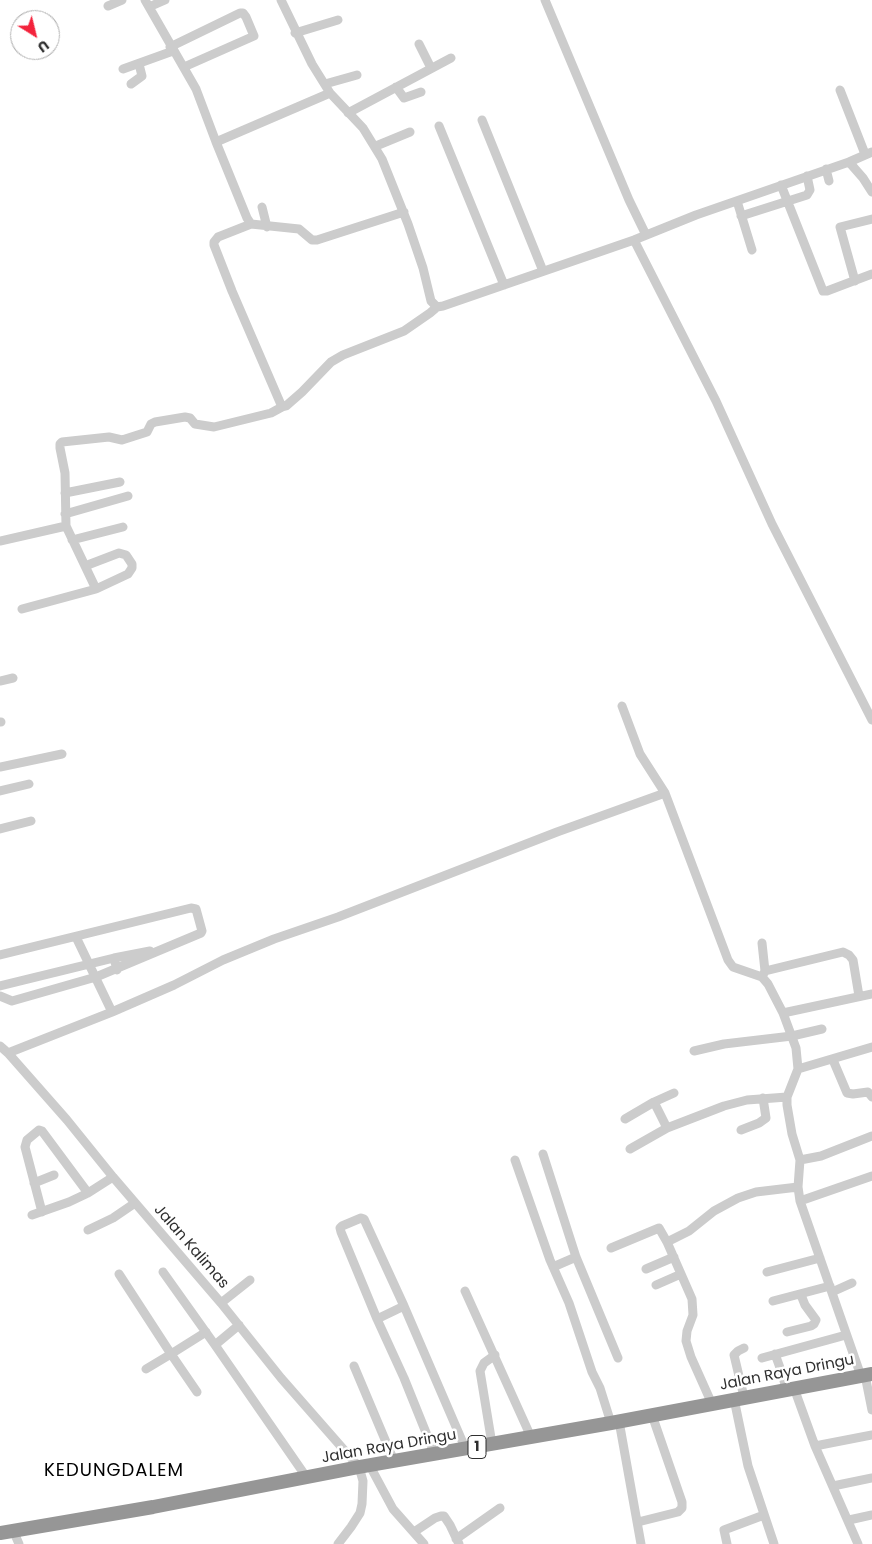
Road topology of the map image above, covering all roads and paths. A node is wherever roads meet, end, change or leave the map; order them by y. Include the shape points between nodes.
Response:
1 (122, 0) edge
2 (165, 0) edge
3 (281, 0) edge
4 (546, 0) edge
5 (147, 4) edge
6 (108, 6) dead end
7 (338, 20) dead end
8 (295, 32) junction
9 (419, 44) dead end
10 (172, 49) junction
11 (451, 58) dead end
12 (138, 64) junction
13 (184, 67) junction
14 (431, 68) junction
15 (123, 70) dead end
16 (357, 75) dead end
17 (131, 84) dead end
18 (325, 84) junction
19 (396, 88) junction
20 (840, 90) dead end
21 (421, 92) dead end
22 (330, 93) junction
23 (348, 113) junction
24 (482, 120) dead end
25 (439, 126) dead end
26 (410, 132) dead end
27 (216, 142) junction
28 (376, 146) junction
29 (859, 157) edge
30 (826, 169) junction
31 (807, 176) junction
32 (829, 181) dead end
33 (781, 185) junction
34 (872, 192) edge
35 (737, 201) junction
36 (788, 202) junction
37 (262, 207) dead end
38 (404, 212) junction
39 (742, 216) junction
40 (872, 219) edge
41 (251, 224) junction
42 (267, 226) junction
43 (646, 235) junction
44 (634, 240) junction
45 (752, 250) dead end
46 (543, 271) junction
47 (872, 274) edge
48 (854, 282) junction
49 (504, 284) junction
50 (437, 307) junction
51 (282, 407) junction
52 (120, 482) dead end
53 (65, 493) junction
54 (128, 496) dead end
55 (65, 514) junction
56 (66, 526) junction
57 (123, 527) dead end
58 (72, 540) junction
59 (0, 541) edge
60 (85, 566) junction
61 (96, 589) junction
62 (22, 609) dead end
63 (13, 678) dead end
64 (0, 681) edge
65 (622, 706) dead end
66 (872, 720) edge
67 (62, 754) dead end
68 (0, 766) edge
69 (30, 784) dead end
70 (0, 791) edge
71 (665, 793) junction
72 (31, 821) dead end
73 (0, 829) edge
74 (76, 937) junction
75 (762, 943) dead end
76 (164, 949) junction
77 (0, 955) edge
78 (114, 958) junction
79 (88, 964) junction
80 (117, 970) junction
81 (763, 974) junction
82 (96, 977) junction
83 (0, 986) edge
84 (872, 994) edge
85 (0, 996) edge
86 (859, 996) junction
87 (112, 1012) junction
88 (782, 1013) junction
89 (822, 1029) dead end
90 (792, 1036) junction
91 (0, 1046) edge
92 (872, 1048) edge
93 (694, 1050) dead end
94 (8, 1053) junction
95 (833, 1060) junction
96 (798, 1069) junction
97 (674, 1093) dead end
98 (787, 1097) junction
99 (872, 1097) edge
100 (763, 1098) junction
101 (654, 1102) junction
102 (625, 1119) dead end
103 (667, 1128) junction
104 (741, 1130) dead end
105 (872, 1136) edge
106 (630, 1149) dead end
107 (543, 1154) dead end
108 (515, 1160) dead end
109 (800, 1160) junction
110 (54, 1176) dead end
111 (872, 1176) edge
112 (113, 1177) junction
113 (34, 1183) junction
114 (798, 1188) junction
115 (88, 1193) junction
116 (800, 1201) junction
117 (134, 1203) junction
118 (42, 1212) junction
119 (32, 1215) dead end
120 (88, 1230) dead end
121 (667, 1242) junction
122 (610, 1248) dead end
123 (576, 1257) junction
124 (674, 1257) junction
125 (820, 1258) junction
126 (553, 1267) junction
127 (646, 1269) dead end
128 (163, 1272) dead end
129 (767, 1272) dead end
130 (119, 1274) dead end
131 (681, 1274) junction
132 (250, 1280) dead end
133 (852, 1283) dead end
134 (656, 1286) dead end
135 (831, 1289) junction
136 (465, 1291) dead end
137 (800, 1295) junction
138 (772, 1301) dead end
139 (220, 1303) junction
140 (404, 1306) junction
141 (377, 1319) junction
142 (239, 1326) junction
143 (206, 1332) junction
144 (787, 1332) dead end
145 (846, 1335) junction
146 (215, 1345) junction
147 (744, 1348) dead end
148 (171, 1354) junction
149 (775, 1354) junction
150 (495, 1355) junction
151 (618, 1358) dead end
152 (762, 1358) dead end
153 (354, 1366) dead end
154 (146, 1369) dead end
155 (863, 1372) edge
156 (790, 1389) junction
157 (197, 1392) dead end
158 (739, 1398) junction
159 (712, 1404) junction
160 (872, 1410) edge
161 (652, 1415) junction
162 (615, 1422) junction
163 (872, 1435) edge
164 (531, 1438) junction
165 (492, 1444) junction
166 (815, 1446) junction
167 (466, 1450) junction
168 (435, 1455) junction
169 (394, 1461) junction
170 (364, 1466) junction
171 (307, 1478) junction
172 (872, 1478) edge
173 (833, 1486) junction
174 (500, 1508) dead end
175 (764, 1515) junction
176 (872, 1515) edge
177 (849, 1520) junction
178 (638, 1522) junction
179 (7, 1531) edge
180 (414, 1532) junction
181 (458, 1541) edge
182 (19, 1544) edge
183 (338, 1544) edge
184 (424, 1544) edge
185 (641, 1544) edge
186 (726, 1544) edge
187 (774, 1544) edge
188 (858, 1544) edge

1 - 6 street
2 - 5 street
3 - 8 street
4 - 43 street
5 - 10 street
7 - 8 street
8 - 18 street
9 - 14 street
10 - 12 street
10 - 13 street
10 - 13 street via 240,13 246,17 254,36
11 - 14 street
12 - 15 street
12 - 17 street via 142,76
13 - 27 street via 200,98
14 - 19 street
16 - 18 street
18 - 22 street
19 - 21 street via 404,98
19 - 23 street
20 - 29 street
22 - 23 street
22 - 27 street
23 - 28 street
24 - 46 street
25 - 49 street
26 - 28 street
27 - 41 street
28 - 38 street
29 - 30 street
29 - 34 street via 863,178
30 - 31 street
30 - 32 street
31 - 33 street
31 - 36 street via 810,193
33 - 35 street
33 - 36 street
35 - 39 street
35 - 43 street
36 - 39 street
36 - 48 street via 823,291
37 - 42 street
38 - 42 street via 317,240 312,240 299,229
38 - 50 street via 430,300
39 - 45 street
40 - 48 street via 840,227
41 - 42 street
41 - 51 street via 218,237 214,245
43 - 44 street
44 - 46 street
44 - 66 street via 719,408 772,524
46 - 49 street
47 - 48 street
49 - 50 street
50 - 51 street via 404,332 331,362
51 - 53 street via 271,413 214,427 195,424 185,417 156,422 147,432 122,440 109,437 62,442
52 - 53 street
53 - 55 street
54 - 55 street
55 - 56 street
56 - 58 street
56 - 59 street
57 - 58 street
58 - 60 street
60 - 61 street
60 - 61 street via 119,553 126,555 132,564 128,574
61 - 62 street
63 - 64 street
65 - 71 street via 640,754
67 - 68 street
69 - 70 street
71 - 81 street via 725,954 735,968
71 - 87 street via 274,939
72 - 73 street
74 - 76 street via 196,909 201,933
74 - 77 street
74 - 79 street
75 - 81 street
76 - 78 street
76 - 80 street
78 - 79 street
78 - 80 street
79 - 82 street
79 - 83 street
80 - 82 street
81 - 86 street via 843,952 853,960
81 - 88 street
82 - 85 street via 12,1001
82 - 87 street
84 - 86 street
86 - 88 street
87 - 94 street
88 - 90 street
89 - 90 street
90 - 93 street
90 - 96 street
91 - 94 street, Jalan Kalimas
92 - 95 street
94 - 112 street, Jalan Kalimas
95 - 96 street
95 - 99 street via 847,1093 868,1092
96 - 98 street
97 - 101 street
98 - 100 street
98 - 109 street via 792,1134
100 - 103 street via 724,1106
100 - 104 street via 766,1118
101 - 102 street
101 - 103 street
103 - 106 street
105 - 109 street via 821,1156
107 - 123 street
108 - 126 street
109 - 114 street
110 - 113 street
111 - 116 street
112 - 115 street
112 - 117 street, Jalan Kalimas
113 - 115 street via 25,1143 41,1130
113 - 118 street
114 - 116 street
114 - 121 street via 756,1192 738,1198
115 - 118 street
116 - 125 street
117 - 120 street
117 - 139 street, Jalan Kalimas
118 - 119 street
121 - 122 street via 659,1228
121 - 124 street
123 - 126 street
123 - 151 street
124 - 127 street
124 - 131 street
125 - 129 street
125 - 135 street
126 - 162 street via 592,1372
128 - 143 street
130 - 148 street
131 - 134 street
131 - 159 street via 694,1308 686,1340 690,1357
132 - 139 street
133 - 135 street
135 - 137 street
135 - 145 street
136 - 150 street
137 - 138 street
137 - 144 street via 816,1320 811,1326
139 - 142 street, Jalan Kalimas
140 - 141 street
140 - 141 street via 364,1219 342,1226 341,1232
140 - 167 street
141 - 168 street
142 - 146 street
142 - 170 street, Jalan Kalimas via 281,1378
143 - 146 street
143 - 148 street
145 - 149 street
145 - 155 street
146 - 171 street
147 - 158 street via 734,1355
148 - 154 street
148 - 157 street
149 - 152 street
149 - 156 street
150 - 164 street
150 - 165 street via 484,1362 480,1371
153 - 169 street
155 - 156 highway, Jalan Raya Dringu / 1
155 - 160 street
156 - 158 highway, Jalan Raya Dringu / 1
156 - 166 street
158 - 159 highway, Jalan Raya Dringu / 1
158 - 175 street via 748,1466
159 - 161 highway, Jalan Raya Dringu / 1
161 - 162 highway, Jalan Raya Dringu / 1
161 - 178 street via 682,1508 678,1512
162 - 164 highway, Jalan Raya Dringu / 1
162 - 178 street
163 - 166 street
164 - 165 highway, Jalan Raya Dringu / 1
165 - 167 highway, Jalan Raya Dringu / 1
166 - 173 street
167 - 168 highway, Jalan Raya Dringu / 1
168 - 169 highway, Jalan Raya Dringu / 1
169 - 170 highway, Jalan Raya Dringu / 1
170 - 171 highway, Jalan Raya Dringu / 1
170 - 180 street, Jalan Kalimas via 393,1509
170 - 183 street via 360,1513
171 - 179 highway, Jalan Raya Dringu / 1
172 - 173 street
173 - 177 street
174 - 181 street
175 - 186 street via 724,1530
175 - 187 street
176 - 177 street
177 - 188 street
178 - 185 street
179 - 182 street
180 - 181 street via 441,1516 446,1517
180 - 184 street, Jalan Kalimas

